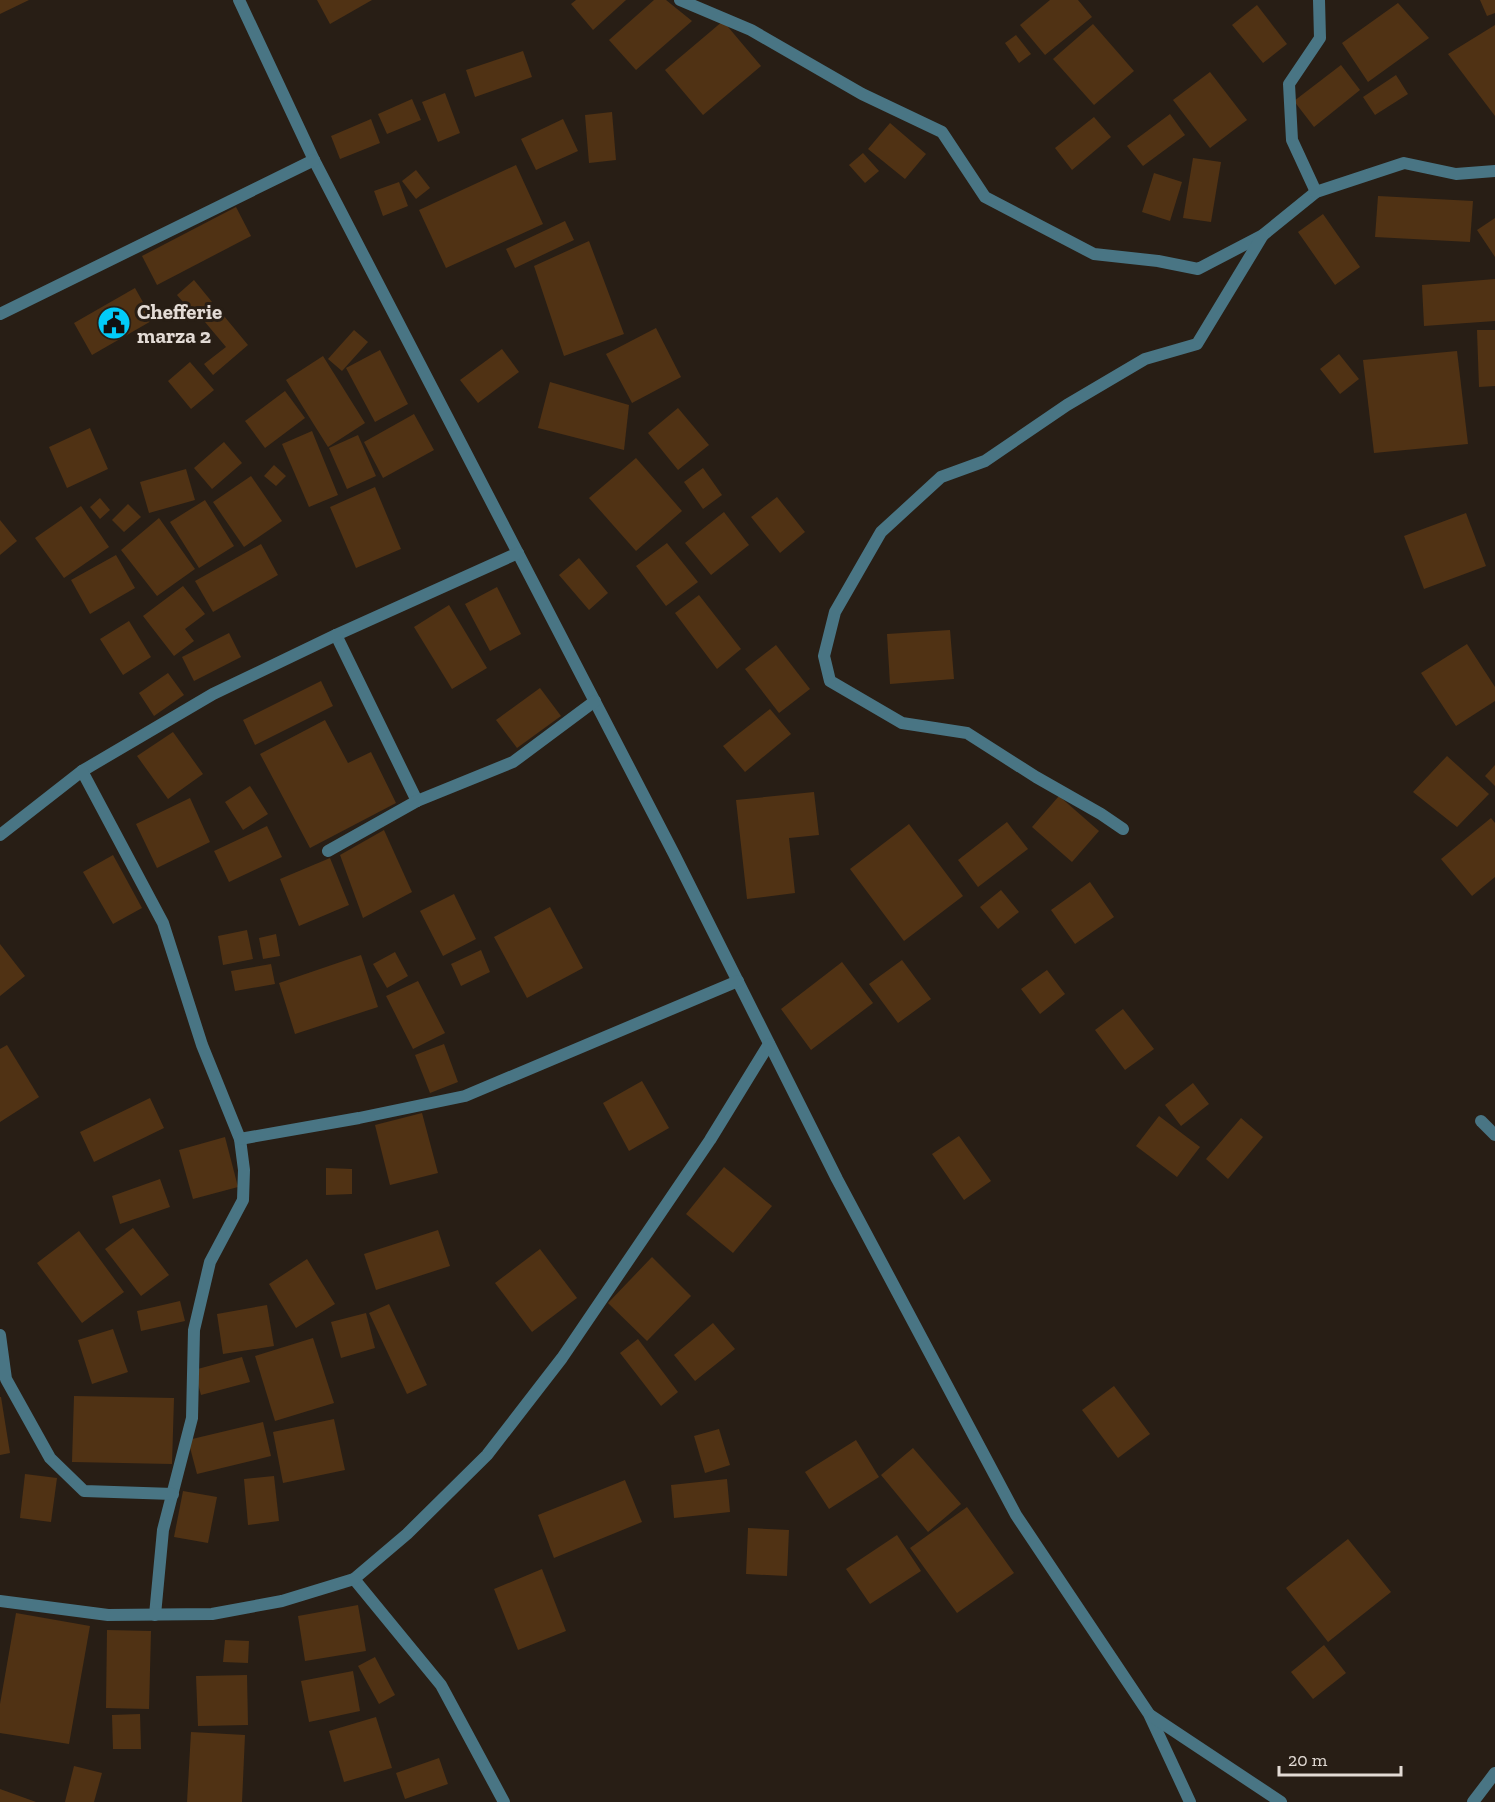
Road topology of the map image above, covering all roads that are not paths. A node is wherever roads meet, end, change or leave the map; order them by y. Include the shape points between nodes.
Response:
1 (239, 0) edge
2 (680, 0) edge
3 (1319, 0) edge
4 (314, 160) junction
5 (1495, 171) edge
6 (1316, 192) junction
7 (1263, 235) junction
8 (0, 314) edge
9 (518, 553) junction
10 (336, 636) junction
11 (595, 700) junction
12 (81, 771) junction
13 (417, 801) junction
14 (1123, 829) dead end
15 (0, 835) edge
16 (328, 851) dead end
17 (738, 981) junction
18 (769, 1044) junction
19 (1481, 1121) dead end
20 (1495, 1135) edge
21 (240, 1139) junction
22 (0, 1335) edge
23 (3, 1380) edge
24 (173, 1494) junction
25 (354, 1579) junction
26 (0, 1601) edge
27 (155, 1615) junction
28 (1149, 1714) junction
29 (1495, 1773) edge
30 (504, 1802) edge
31 (1190, 1802) edge
32 (1281, 1802) edge
33 (1473, 1802) edge

1 - 4 street
2 - 7 street via 751,30 862,94 942,132 986,197 1094,254 1198,269
3 - 6 street via 1320,38 1289,84 1292,140
4 - 8 street
4 - 9 street
5 - 6 street via 1456,174 1404,163
6 - 7 street
7 - 14 street via 1197,344 1145,359 1067,405 985,461 941,477 881,532 835,612 824,656 830,681 902,723 967,734
9 - 10 street
9 - 11 street
10 - 12 street via 213,694
10 - 13 street
11 - 13 street via 513,762
11 - 17 street
12 - 15 street
12 - 21 street via 163,923 202,1046
13 - 16 street
17 - 18 street
17 - 21 street via 465,1096
18 - 25 street via 710,1140 574,1340 487,1455 407,1534
18 - 28 street via 1016,1515
19 - 20 street
21 - 24 street via 243,1200 210,1262 194,1330 192,1418
22 - 23 street
23 - 24 street via 50,1458 84,1491
24 - 27 street via 163,1530
25 - 27 street via 282,1601 212,1614
25 - 30 street via 441,1685
26 - 27 street via 108,1615
28 - 31 street
28 - 32 street
29 - 33 street

